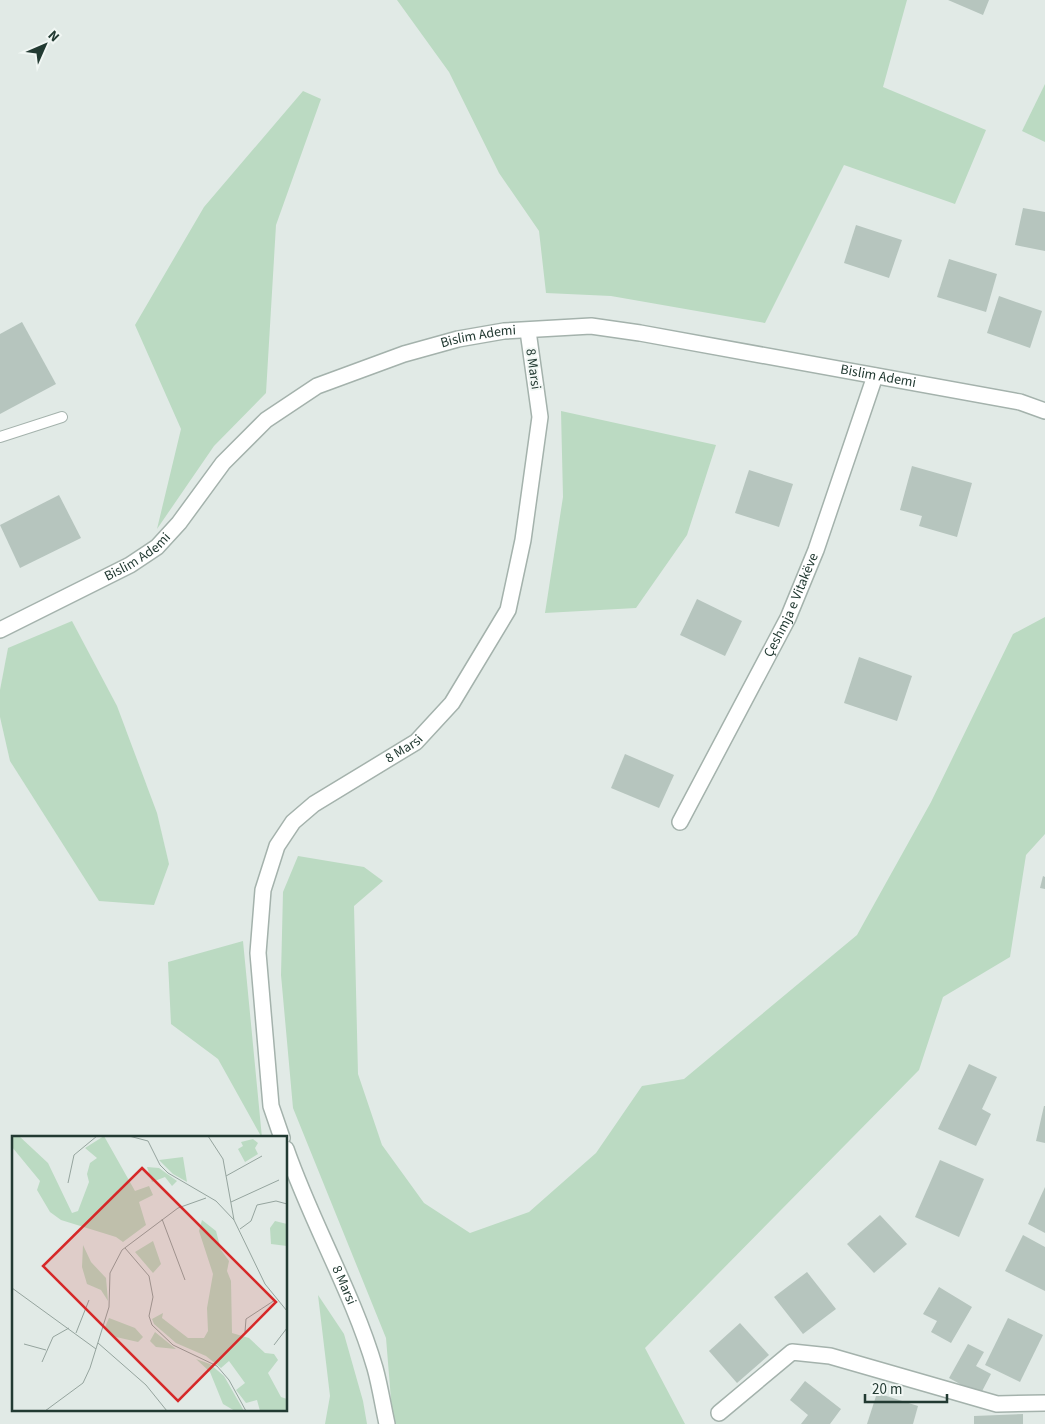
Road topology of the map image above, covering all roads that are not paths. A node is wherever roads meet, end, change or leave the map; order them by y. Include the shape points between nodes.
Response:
1 (528, 331) junction
2 (875, 376) junction
3 (1045, 411) edge
4 (62, 418) dead end
5 (0, 437) edge
6 (0, 630) edge
7 (680, 822) dead end
8 (281, 1136) edge
9 (288, 1156) edge
10 (1045, 1403) edge
11 (720, 1413) dead end
12 (387, 1424) edge

1 - 2 street, Bislim Ademi via 591,326
1 - 6 street, Bislim Ademi via 504,331 440,344 356,369 317,386 266,420 229,457 157,547 130,565
1 - 8 street, 8 Marsi via 540,417 523,540 508,610 452,703 416,742 314,804 293,822 277,846 263,890 258,953 271,1106
2 - 3 street, Bislim Ademi via 1020,402
2 - 7 street, Çeshmja e Vitakëve via 816,550 788,618
4 - 5 lane
9 - 12 street, 8 Marsi via 302,1195 358,1320 375,1369
10 - 11 street via 997,1404 830,1356 792,1352

